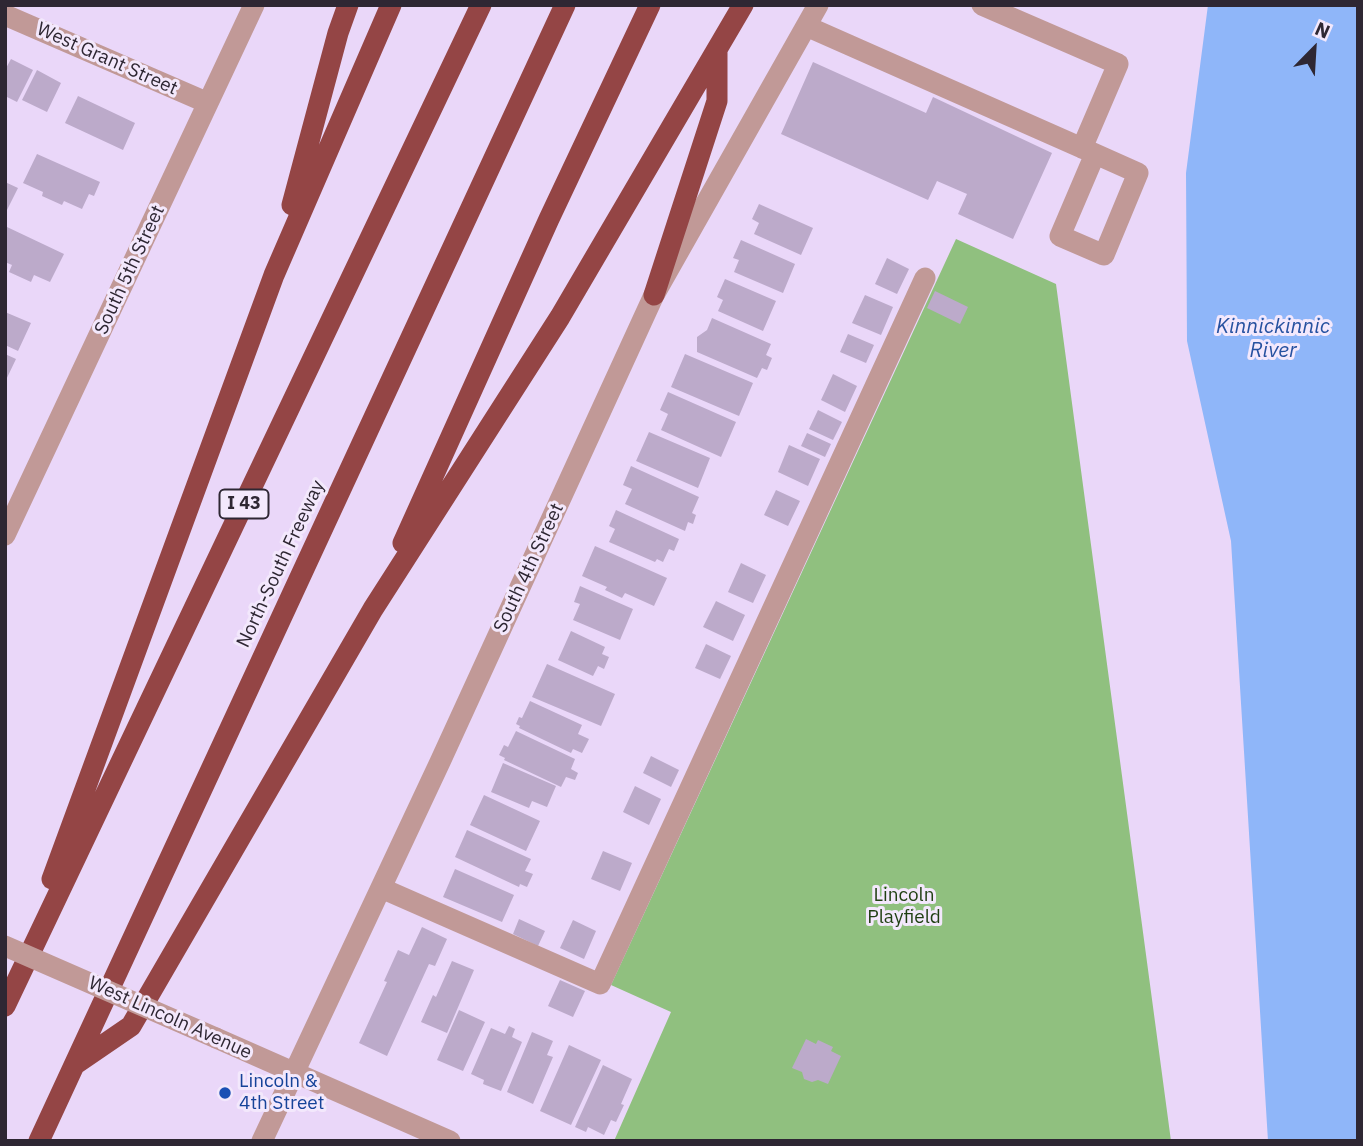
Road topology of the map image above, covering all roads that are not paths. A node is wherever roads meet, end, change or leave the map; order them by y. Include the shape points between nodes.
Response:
1 (254, 5) edge
2 (348, 5) edge
3 (391, 5) edge
4 (481, 5) edge
5 (565, 5) edge
6 (650, 5) edge
7 (818, 5) edge
8 (982, 5) edge
9 (742, 8) edge
10 (5, 15) edge
11 (806, 26) junction
12 (717, 51) junction
13 (208, 103) junction
14 (1088, 151) junction
15 (274, 275) junction
16 (925, 278) dead end
17 (654, 295) junction
18 (5, 535) edge
19 (373, 609) junction
20 (381, 888) junction
21 (5, 946) edge
22 (6, 1004) edge
23 (74, 1065) junction
24 (293, 1072) junction
25 (39, 1141) edge
26 (262, 1141) edge
27 (450, 1141) edge

1 - 13 street, South 5th Street
2 - 15 highway
3 - 15 highway
4 - 22 highway, I 43
5 - 23 highway, North-South Freeway
6 - 19 highway
7 - 11 street, South 4th Street
8 - 14 street via 1118,64
9 - 12 highway
10 - 13 street, West Grant Street
11 - 14 street
11 - 17 street, South 4th Street
12 - 17 highway via 717,101
12 - 19 highway via 561,317
13 - 18 street, South 5th Street
14 - 14 street via 1060,236 1104,255 1138,173
15 - 22 highway
16 - 20 street via 600,984
17 - 20 street, South 4th Street
19 - 23 highway via 131,1026
20 - 24 street, South 4th Street
21 - 24 street, West Lincoln Avenue, bridge
23 - 25 highway, North-South Freeway
24 - 26 street, South 4th Street
24 - 27 street, West Lincoln Avenue

